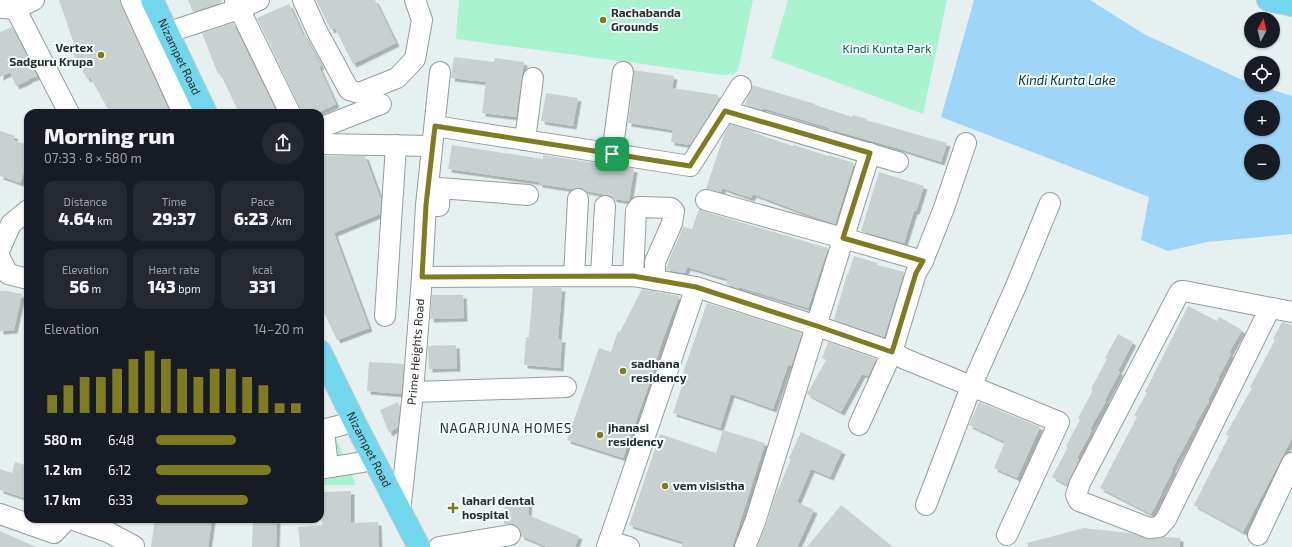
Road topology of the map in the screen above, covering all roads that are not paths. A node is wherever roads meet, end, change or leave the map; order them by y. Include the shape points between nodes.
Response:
1 (34, 0) edge
2 (131, 0) edge
3 (138, 0) edge
4 (152, 0) edge
5 (259, 0) edge
6 (303, 0) edge
7 (415, 0) edge
8 (1268, 0) edge
9 (9, 5) edge
10 (237, 5) edge
11 (1292, 5) edge
12 (160, 35) junction
13 (440, 72) dead end
14 (623, 72) dead end
15 (533, 78) dead end
16 (741, 86) dead end
17 (381, 104) dead end
18 (68, 109) edge
19 (181, 109) edge
20 (188, 109) edge
21 (204, 109) edge
22 (288, 109) edge
23 (725, 111) junction
24 (324, 126) edge
25 (435, 126) junction
26 (525, 140) junction
27 (966, 143) dead end
28 (324, 144) edge
29 (396, 145) junction
30 (432, 146) junction
31 (870, 153) junction
32 (612, 154) junction
33 (898, 162) dead end
34 (528, 195) dead end
35 (578, 199) dead end
36 (706, 200) dead end
37 (1050, 202) dead end
38 (426, 205) junction
39 (605, 206) dead end
40 (24, 213) edge
41 (843, 238) junction
42 (0, 249) edge
43 (0, 258) edge
44 (923, 261) junction
45 (574, 276) junction
46 (601, 276) junction
47 (633, 276) junction
48 (422, 277) junction
49 (24, 278) edge
50 (655, 280) junction
51 (696, 287) junction
52 (1270, 308) junction
53 (1292, 312) edge
54 (385, 316) dead end
55 (817, 326) junction
56 (892, 352) junction
57 (324, 359) edge
58 (324, 387) edge
59 (566, 387) dead end
60 (971, 387) junction
61 (413, 392) junction
62 (342, 425) junction
63 (859, 425) dead end
64 (363, 462) junction
65 (1292, 463) edge
66 (324, 468) edge
67 (926, 505) dead end
68 (400, 512) junction
69 (0, 514) edge
70 (24, 522) edge
71 (27, 523) edge
72 (64, 523) edge
73 (82, 523) edge
74 (510, 535) dead end
75 (1007, 535) dead end
76 (1258, 535) dead end
77 (608, 544) edge
78 (134, 547) edge
79 (403, 547) edge
80 (419, 547) edge
81 (439, 547) edge
82 (629, 547) edge
83 (744, 547) edge

1 - 9 street
2 - 19 street
3 - 12 main road, Nizampet Road
4 - 12 main road, Nizampet Road
5 - 10 street
6 - 7 street via 349,90 359,93 397,78 415,59 422,20
8 - 11 main road
9 - 18 street
10 - 12 street
10 - 22 street
12 - 20 main road, Nizampet Road
12 - 21 main road, Nizampet Road
13 - 25 street, Prime Heights Road
14 - 32 street
15 - 26 street
16 - 23 street
17 - 24 street
23 - 31 street
23 - 32 street via 690,166
25 - 26 street
25 - 30 street, Prime Heights Road
26 - 32 street
27 - 44 street
28 - 29 street
29 - 30 street
29 - 54 street
30 - 38 street, Prime Heights Road
31 - 33 street
31 - 41 street
34 - 38 street via 440,188 438,206
35 - 45 street
36 - 41 street
37 - 60 street
38 - 48 street, Prime Heights Road
39 - 46 street
40 - 42 street via 11,224
41 - 44 street
41 - 55 street
43 - 49 street via 8,274
44 - 56 street via 916,273
45 - 46 street
45 - 48 street
46 - 47 street
47 - 50 street
47 - 50 street via 636,211 639,207 670,208 674,211 672,223 655,262
48 - 61 street, Prime Heights Road
50 - 51 street
51 - 55 street
51 - 77 street
52 - 52 street via 1184,291 1179,293 1080,483 1076,495 1079,501 1149,528 1160,527
52 - 53 street
55 - 56 street
55 - 83 street via 755,522
56 - 60 street
56 - 63 street
57 - 68 main road, Nizampet Road
58 - 62 main road, Nizampet Road
59 - 61 street
60 - 67 street
60 - 75 street via 1059,422
61 - 68 street, Prime Heights Road
62 - 64 main road, Nizampet Road
62 - 66 street via 324,431
64 - 66 street
64 - 79 main road, Nizampet Road
65 - 76 street
68 - 80 main road, Nizampet Road
69 - 70 street
71 - 72 street via 54,532
73 - 78 street via 108,532
74 - 81 street
77 - 82 street

